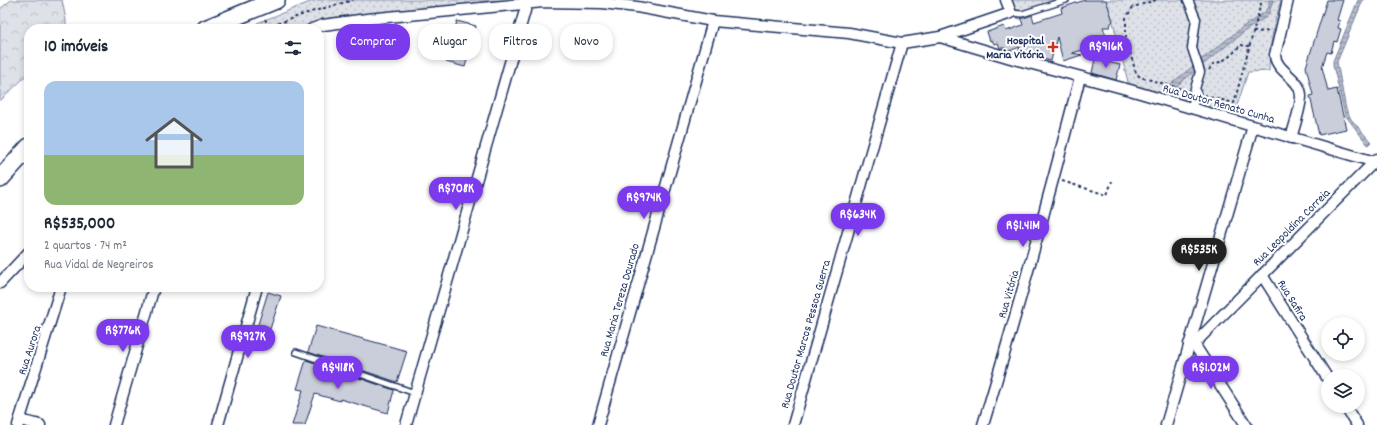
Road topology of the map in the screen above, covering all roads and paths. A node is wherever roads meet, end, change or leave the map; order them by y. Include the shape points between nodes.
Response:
1 (276, 0) edge
2 (353, 0) edge
3 (1006, 0) edge
4 (1066, 0) edge
5 (1156, 0) edge
6 (1188, 0) edge
7 (1262, 0) edge
8 (1288, 0) edge
9 (527, 2) edge
10 (259, 8) junction
11 (1011, 13) junction
12 (713, 21) junction
13 (218, 24) edge
14 (267, 24) edge
15 (277, 24) edge
16 (324, 25) edge
17 (1280, 30) junction
18 (1253, 32) junction
19 (940, 37) junction
20 (902, 43) junction
21 (1249, 46) junction
22 (1202, 72) junction
23 (1080, 77) junction
24 (1195, 92) junction
25 (1191, 109) junction
26 (1253, 126) junction
27 (1290, 138) junction
28 (24, 153) edge
29 (1376, 161) edge
30 (1054, 178) junction
31 (0, 179) edge
32 (1112, 181) dead end
33 (24, 257) edge
34 (1262, 275) junction
35 (0, 283) edge
36 (60, 292) edge
37 (153, 292) edge
38 (256, 292) edge
39 (1192, 344) junction
40 (296, 352) dead end
41 (1322, 369) edge
42 (415, 393) junction
43 (1349, 413) edge
44 (19, 422) edge
45 (40, 425) edge
46 (114, 425) edge
47 (218, 425) edge
48 (406, 425) edge
49 (598, 425) edge
50 (793, 425) edge
51 (983, 425) edge
52 (1166, 425) edge
53 (1246, 425) edge
54 (1357, 425) edge

1 - 10 main road
2 - 15 path
3 - 11 street
4 - 11 lane via 1022,14
5 - 24 path via 1133,7 1126,18 1126,39 1136,73 1140,77
6 - 22 street via 1196,19 1192,48
7 - 18 path
8 - 17 street
9 - 12 street via 602,3
9 - 16 street
9 - 42 street
10 - 13 main road
10 - 14 path
11 - 19 street
12 - 20 street via 849,33
12 - 49 street, Rua Maria Tereza Dourado
17 - 18 path
17 - 27 street via 1275,60 1296,83 1301,96
18 - 21 path
19 - 20 street
19 - 23 street, Rua Doutor Renato Cunha
20 - 50 street, Rua Doutor Marcos Pessoa Guerra
21 - 22 path via 1240,45 1235,52
21 - 24 path via 1234,103
22 - 24 street
23 - 25 street, Rua Doutor Renato Cunha
23 - 30 street, Rua Vitória
24 - 25 street
25 - 26 street, Rua Doutor Renato Cunha
26 - 27 street, Rua Doutor Renato Cunha
26 - 39 street
27 - 29 street, Rua Doutor Renato Cunha
28 - 31 main road
29 - 34 street, Rua Leopoldina Correia
30 - 32 path via 1107,195
30 - 51 street, Rua Vitória
33 - 35 street
34 - 39 street, Rua Leopoldina Correia
34 - 41 street, Rua Safira
36 - 44 street, Rua Aurora
37 - 46 street
38 - 47 street
39 - 52 street
39 - 53 street
40 - 42 lane
42 - 48 street
43 - 54 street
44 - 45 street

